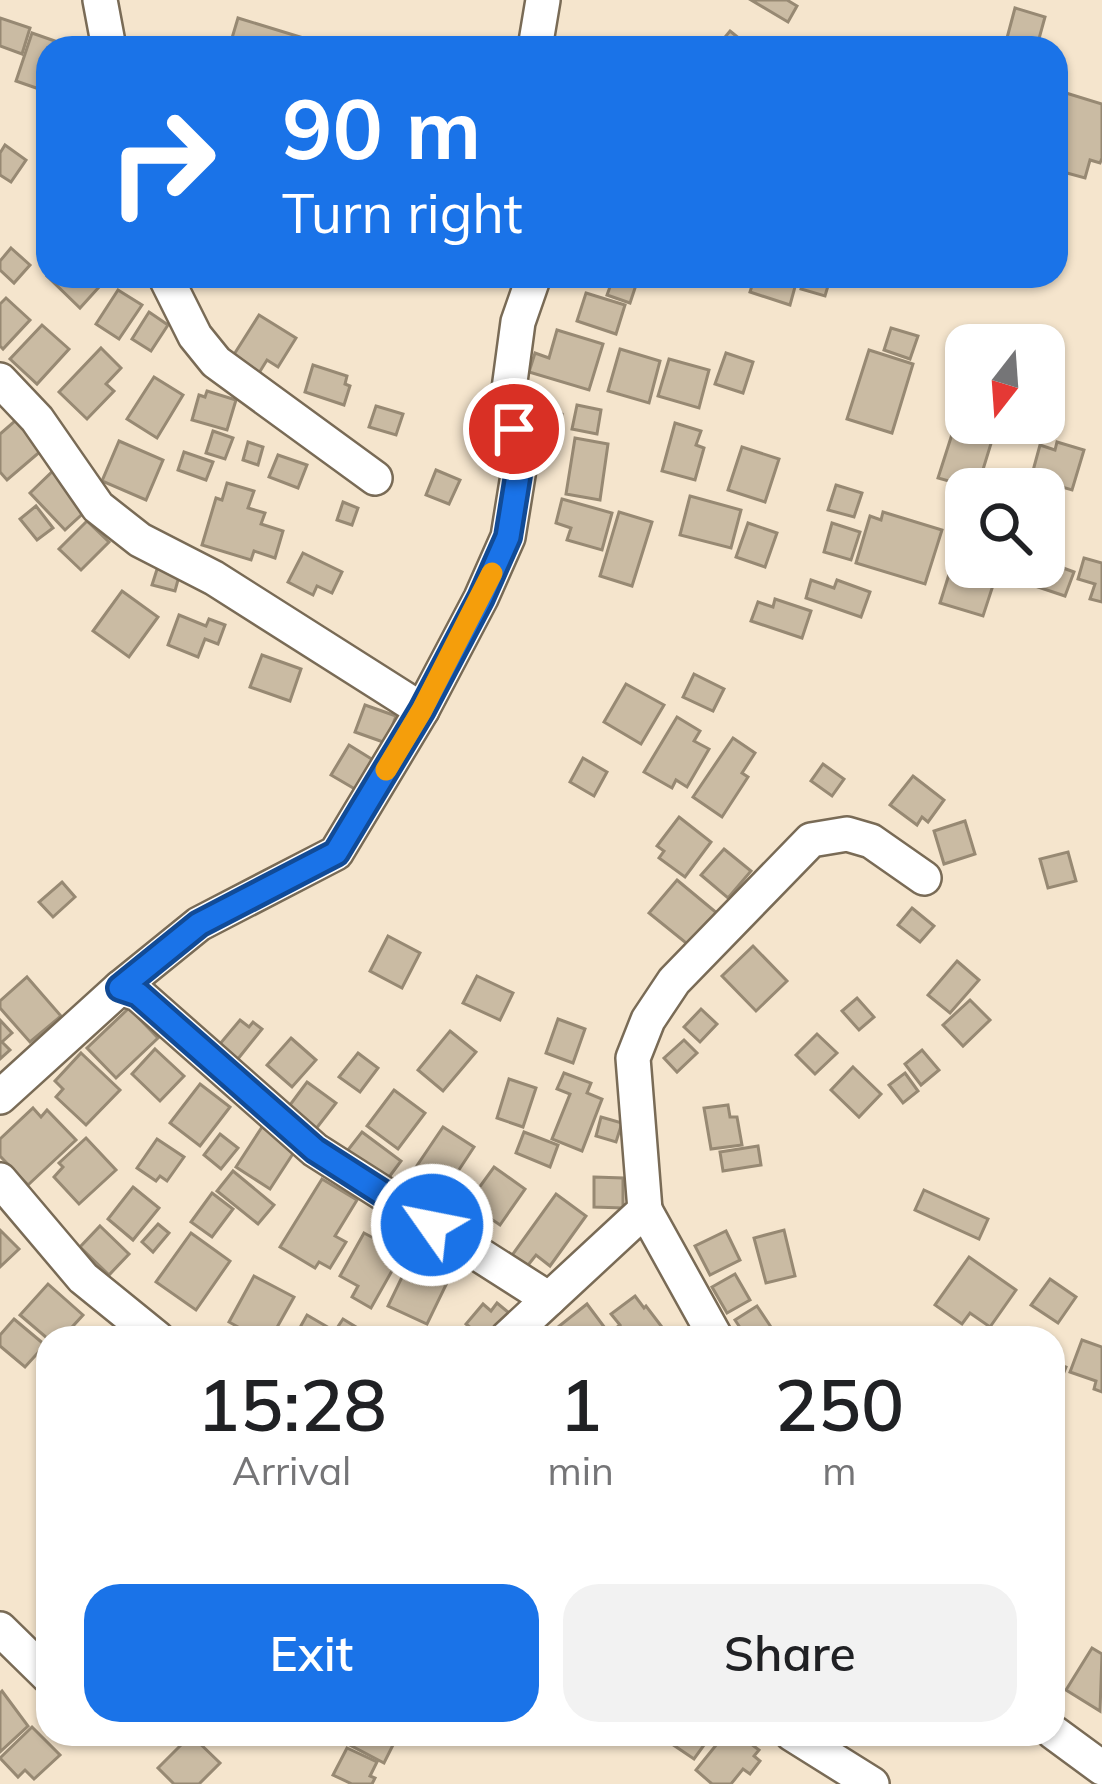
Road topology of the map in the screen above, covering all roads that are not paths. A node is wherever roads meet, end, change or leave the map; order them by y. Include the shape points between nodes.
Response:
1 (100, 0) edge
2 (543, 0) edge
3 (108, 36) edge
4 (537, 36) edge
5 (171, 288) edge
6 (530, 288) edge
7 (0, 380) edge
8 (375, 478) dead end
9 (422, 710) junction
10 (924, 878) dead end
11 (120, 988) junction
12 (0, 1097) edge
13 (0, 1180) edge
14 (645, 1210) junction
15 (549, 1299) junction
16 (142, 1326) edge
17 (520, 1326) edge
18 (709, 1326) edge
19 (0, 1629) edge
20 (36, 1664) edge
21 (1065, 1741) edge
22 (811, 1746) edge
23 (1102, 1768) edge
24 (872, 1784) edge

1 - 3 street
2 - 4 street
5 - 8 street via 215,362
6 - 9 street via 509,389 519,469 508,537
7 - 9 street via 37,418 98,507 140,540
9 - 11 street via 336,853 199,924
10 - 14 street via 871,841 847,834 812,840 674,981 633,1058
11 - 12 street
11 - 15 street via 138,994 315,1150
13 - 16 street via 82,1277
14 - 15 street
14 - 18 street
15 - 17 street
19 - 20 street
21 - 23 street
22 - 24 street

